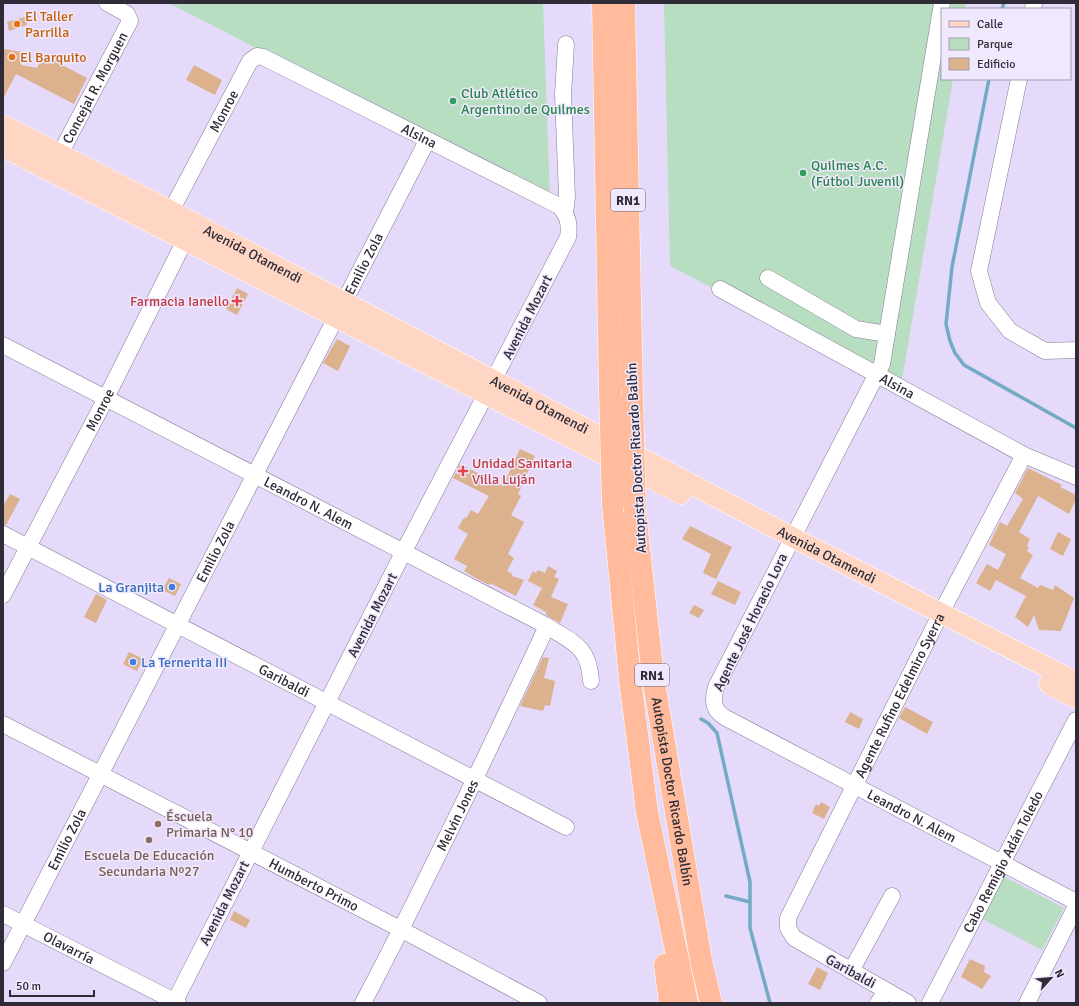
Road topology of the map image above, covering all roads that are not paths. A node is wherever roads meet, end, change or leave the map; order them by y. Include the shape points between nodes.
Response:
1 (108, 3) edge
2 (603, 3) edge
3 (624, 3) edge
4 (941, 9) edge
5 (566, 44) dead end
6 (257, 56) joint
7 (1019, 80) edge
8 (3, 126) edge
9 (427, 141) junction
10 (3, 146) edge
11 (60, 154) junction
12 (171, 211) junction
13 (567, 220) junction
14 (189, 232) junction
15 (768, 278) dead end
16 (720, 289) dead end
17 (340, 310) junction
18 (887, 334) junction
19 (3, 345) edge
20 (1076, 350) edge
21 (878, 374) junction
22 (490, 388) junction
23 (106, 398) junction
24 (1024, 455) junction
25 (254, 476) junction
26 (1076, 477) edge
27 (3, 534) edge
28 (789, 542) junction
29 (27, 547) junction
30 (404, 552) junction
31 (3, 595) edge
32 (938, 619) junction
33 (178, 625) junction
34 (546, 626) junction
35 (591, 680) dead end
36 (1076, 682) edge
37 (1076, 698) edge
38 (327, 702) junction
39 (726, 718) joint
40 (1076, 720) edge
41 (3, 724) edge
42 (101, 775) junction
43 (476, 779) junction
44 (853, 785) junction
45 (646, 812) junction
46 (566, 827) dead end
47 (249, 852) junction
48 (1001, 862) junction
49 (892, 896) dead end
50 (1076, 902) edge
51 (1076, 906) edge
52 (3, 914) edge
53 (22, 924) junction
54 (402, 930) junction
55 (794, 938) joint
56 (701, 960) junction
57 (3, 963) edge
58 (851, 971) junction
59 (882, 997) edge
60 (176, 1002) edge
61 (363, 1003) edge
62 (539, 1003) edge
63 (670, 1003) edge
64 (686, 1003) edge
65 (711, 1003) edge
66 (714, 1003) edge
67 (908, 1003) edge
68 (930, 1003) edge
69 (1027, 1003) edge

1 - 11 street, Concejal R. Morguen via 127,14 130,21
2 - 45 highway, Autopista Doctor Ricardo Balbín / RN1, bridge via 613,504
3 - 56 highway, Autopista Doctor Ricardo Balbín / RN1, bridge via 635,512 653,677
4 - 18 street, Agente José Horacio Lora
5 - 13 street, Avenida Mozart via 563,94
6 - 9 street, Alsina via 264,57
6 - 12 street, Monroe via 250,61
7 - 20 street via 979,271 988,303 1010,331 1045,351
8 - 11 main road, Avenida Otamendi
9 - 13 street, Alsina via 559,206
9 - 17 street, Emilio Zola
10 - 14 main road, Avenida Otamendi
11 - 12 main road, Avenida Otamendi
12 - 14 main road, Avenida Otamendi
13 - 22 street, Avenida Mozart via 568,237
14 - 17 main road, Avenida Otamendi
14 - 23 street, Monroe
15 - 18 street via 856,329
16 - 21 street, Alsina
17 - 22 main road, Avenida Otamendi
17 - 25 street, Emilio Zola
18 - 21 street, Agente José Horacio Lora
19 - 23 street, Leandro N. Alem
21 - 24 street, Alsina
21 - 28 street, Agente José Horacio Lora
22 - 28 main road, Avenida Otamendi
22 - 30 street, Avenida Mozart
23 - 25 street, Leandro N. Alem
23 - 29 street, Monroe
24 - 26 street, Alsina
24 - 32 street, Agente Rufino Edelmiro Syerra
25 - 30 street, Leandro N. Alem
25 - 33 street, Emilio Zola
27 - 29 street, Garibaldi
28 - 32 main road, Avenida Otamendi
28 - 39 street, Agente José Horacio Lora via 716,687 713,698 715,708
29 - 31 street, Monroe
29 - 33 street, Garibaldi
30 - 34 street, Leandro N. Alem
30 - 38 street, Avenida Mozart
32 - 36 main road, Avenida Otamendi
32 - 37 main road, Avenida Otamendi
32 - 44 street, Agente Rufino Edelmiro Syerra
33 - 38 street, Garibaldi
33 - 42 street, Emilio Zola
34 - 35 street, Leandro N. Alem via 577,645 587,656
34 - 43 street, Melvin Jones
38 - 43 street, Garibaldi
38 - 47 street, Avenida Mozart
39 - 44 street, Leandro N. Alem
40 - 48 street, Cabo Remigio Adán Toledo
41 - 42 street, Humberto Primo
42 - 47 street, Humberto Primo
42 - 53 street, Emilio Zola
43 - 46 street, Garibaldi
43 - 54 street, Melvin Jones
44 - 48 street, Leandro N. Alem
44 - 55 street, Agente Rufino Edelmiro Syerra via 788,918 788,928
45 - 63 highway
45 - 64 highway, Autopista Doctor Ricardo Balbín / RN1
47 - 54 street, Humberto Primo
47 - 60 street, Avenida Mozart
48 - 50 street, Leandro N. Alem
48 - 68 street, Cabo Remigio Adán Toledo via 985,900
49 - 58 street
51 - 69 street
52 - 53 street, Olavarría
53 - 57 street, Emilio Zola
53 - 60 street, Olavarría
54 - 61 street, Melvin Jones
54 - 62 street, Humberto Primo
55 - 58 street, Garibaldi
56 - 65 highway, Autopista Doctor Ricardo Balbín / RN1
56 - 66 highway
58 - 59 street, Garibaldi
59 - 67 street, Garibaldi

